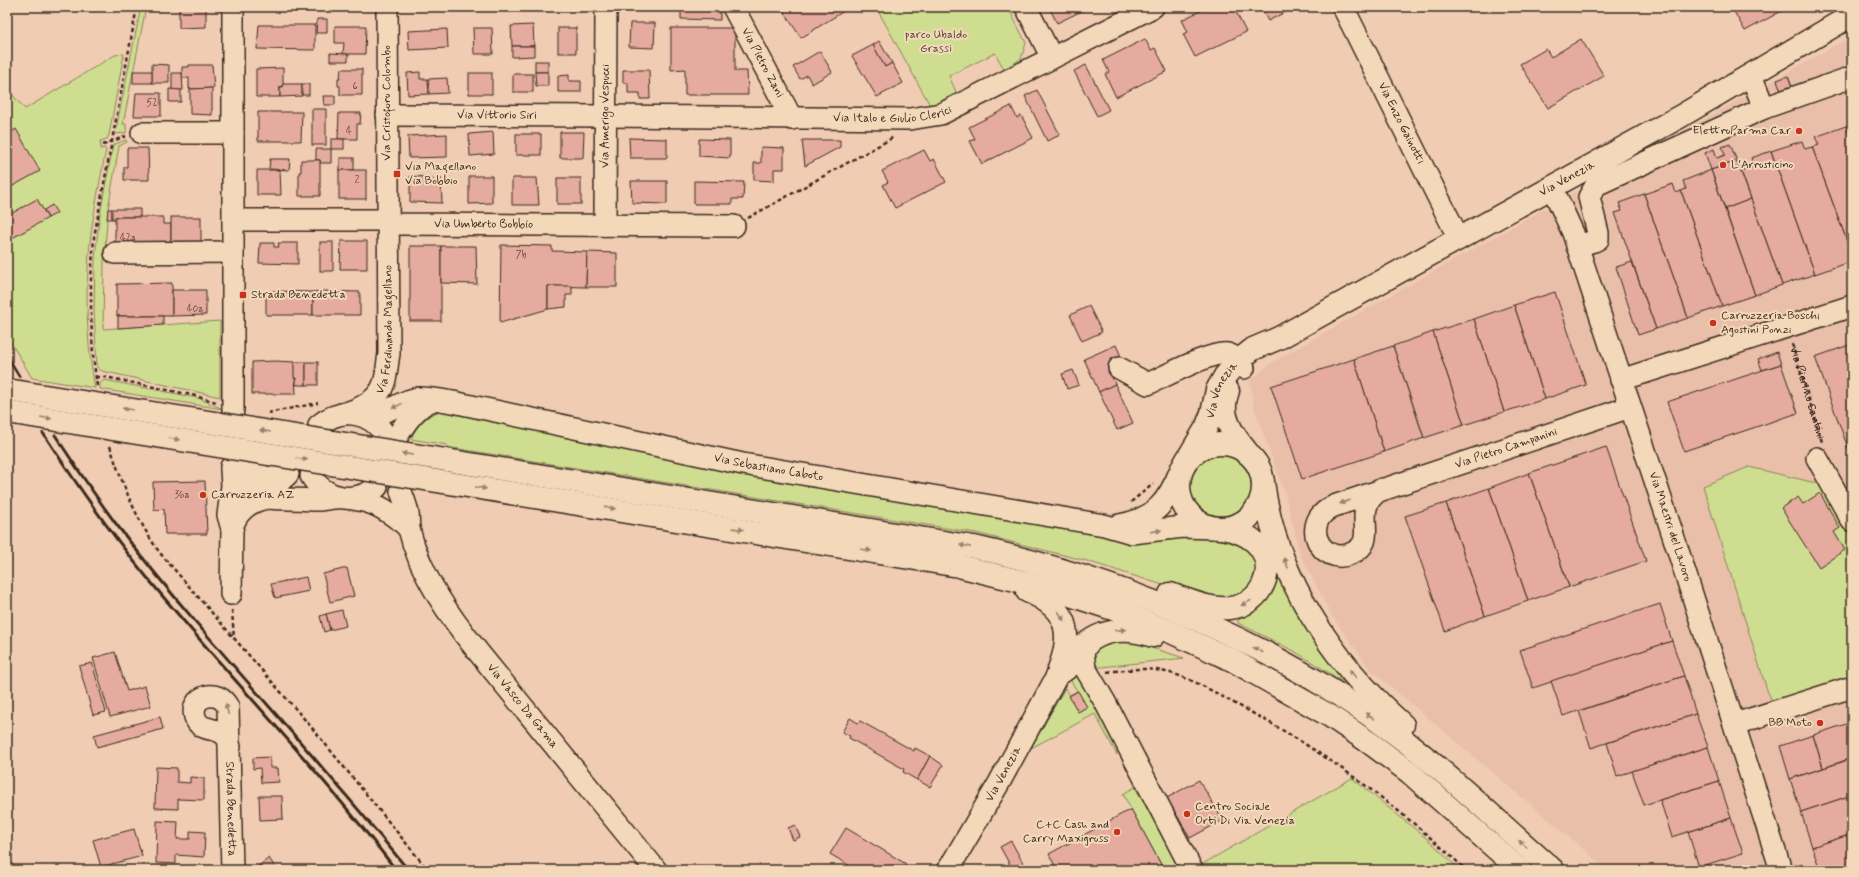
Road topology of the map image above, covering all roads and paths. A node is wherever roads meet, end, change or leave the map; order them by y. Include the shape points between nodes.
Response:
1 (137, 7) edge
2 (233, 7) edge
3 (387, 7) edge
4 (606, 7) edge
5 (733, 7) edge
6 (1026, 7) edge
7 (1153, 7) edge
8 (1343, 7) edge
9 (1852, 15) edge
10 (1052, 58) junction
11 (1751, 76) junction
12 (1852, 77) edge
13 (1764, 108) junction
14 (387, 116) junction
15 (606, 116) junction
16 (792, 119) junction
17 (910, 119) junction
18 (142, 133) joint
19 (233, 134) junction
20 (111, 142) junction
21 (102, 144) dead end
22 (1552, 187) junction
23 (233, 220) junction
24 (388, 222) junction
25 (605, 225) junction
26 (734, 226) joint
27 (1459, 239) junction
28 (1577, 246) junction
29 (233, 252) junction
30 (115, 253) dead end
31 (1852, 306) edge
32 (1786, 327) junction
33 (1241, 365) junction
34 (1119, 368) dead end
35 (96, 377) junction
36 (1621, 380) junction
37 (98, 389) dead end
38 (7, 390) edge
39 (434, 400) junction
40 (324, 402) dead end
41 (1630, 407) junction
42 (233, 408) joint
43 (7, 412) edge
44 (265, 413) dead end
45 (351, 414) junction
46 (319, 425) dead end
47 (110, 444) dead end
48 (1252, 457) junction
49 (1817, 458) joint
50 (236, 465) junction
51 (1183, 466) junction
52 (311, 476) dead end
53 (1154, 482) dead end
54 (1263, 482) junction
55 (377, 487) dead end
56 (243, 489) junction
57 (1382, 489) dead end
58 (401, 491) dead end
59 (270, 498) junction
60 (344, 498) junction
61 (1129, 504) dead end
62 (228, 509) junction
63 (1852, 521) edge
64 (1104, 525) junction
65 (1218, 528) junction
66 (232, 529) junction
67 (409, 529) junction
68 (1000, 553) junction
69 (896, 555) junction
70 (231, 594) joint
71 (234, 639) junction
72 (1093, 639) junction
73 (1087, 672) junction
74 (1057, 676) junction
75 (1852, 687) edge
76 (1304, 700) junction
77 (1735, 724) junction
78 (230, 747) dead end
79 (1498, 820) junction
80 (232, 870) edge
81 (428, 870) edge
82 (656, 870) edge
83 (948, 870) edge
84 (1192, 870) edge
85 (1466, 870) edge
86 (1520, 870) edge
87 (1553, 870) edge
88 (1781, 870) edge

1 - 20 path
2 - 19 street
3 - 14 street, Via Cristoforo Colombo
4 - 15 street, Via Amerigo Vespucci
5 - 16 street, Via Pietro Zani
6 - 10 street
7 - 10 street, Via Italo e Giulio Clerici
8 - 27 street, Via Enzo Gainotti
9 - 11 main road, Via Venezia
10 - 17 street, Via Italo e Giulio Clerici via 941,114
11 - 13 street
11 - 22 main road, Via Venezia
12 - 13 street
13 - 28 street via 1596,185 1589,197 1598,239
14 - 15 street, Via Vittorio Siri
14 - 24 street, Via Cristoforo Colombo
15 - 16 street, Via Italo e Giulio Clerici
15 - 25 street, Via Amerigo Vespucci
16 - 17 street, Via Italo e Giulio Clerici
17 - 26 path via 911,127
18 - 19 street
18 - 20 path
19 - 23 street
20 - 21 path
20 - 35 path via 92,255 91,315
22 - 27 main road, Via Venezia
22 - 28 street, Via Maestri del Lavoro
23 - 24 street, Via Umberto Bobbio
23 - 29 street
24 - 25 street, Via Umberto Bobbio
24 - 45 street, Via Ferdinando Magellano via 389,350 384,382 376,397
25 - 26 street, Via Umberto Bobbio
27 - 33 main road, Via Venezia via 1279,338
28 - 36 street, Via Maestri del Lavoro
29 - 30 street
29 - 42 street
31 - 32 street
32 - 36 street
32 - 49 path, Via Pierino Santini via 1822,440
33 - 34 street via 1233,356 1226,353 1210,356 1148,384
33 - 48 main road, Via Venezia via 1225,399 1224,412 1230,428
33 - 51 main road, Via Venezia via 1225,376 1219,385 1208,423
35 - 37 path
35 - 42 path via 177,391
36 - 41 street, Via Maestri del Lavoro
68 -> 38 main road, bridge via 887,532
39 -> 45 street, Via Sebastiano Caboto via 418,398 377,416
39 - 45 street via 410,416 391,436 376,423
39 - 64 street, Via Sebastiano Caboto via 743,464
40 - 44 path
41 - 57 street, Via Pietro Campanini
41 - 77 street, Via Maestri del Lavoro
43 -> 69 main road, bridge
45 - 46 street, Via Ferdinando Magellano via 329,418
47 - 71 path via 130,499 155,546
48 - 51 main road via 1234,446 1213,444 1200,449
48 - 54 main road, Via Venezia
49 - 63 street, Via Pierino Santini
50 - 56 street via 235,480
50 - 56 street via 266,477 274,478 289,473 277,484 252,485
50 - 62 street
51 - 64 street, Via Sebastiano Caboto via 1169,496 1151,515 1136,521
51 - 65 main road, Via Venezia via 1178,483 1182,504 1195,520
52 - 60 street via 325,491
53 - 61 path
54 - 65 main road, Via Venezia via 1260,502 1252,514 1235,525
79 -> 54 main road via 1454,770 1369,693 1333,648 1309,609 1283,558 1268,511
55 - 60 street via 365,495
56 - 59 street via 254,496
56 - 62 street via 234,497
58 - 67 street via 408,513
59 - 60 street
59 - 66 street via 258,500 247,506 238,516
60 - 67 street via 382,506
62 - 66 street
64 -> 65 street, Via Sebastiano Caboto via 1132,533 1183,527
65 -> 68 main road via 1237,531 1256,542 1263,554 1266,569 1264,585 1257,596 1247,603 1229,608 1207,606 1072,563
66 - 70 street
67 - 82 street, Via Vasco Da Gama via 427,574 457,626
79 -> 68 main road via 1428,759 1378,721 1258,650 1189,616 1123,590
69 -> 74 main road via 942,570 1014,587 1047,601 1061,616 1066,628 1065,653
69 - 76 main road via 998,574 1113,609 1214,652
70 - 71 path
71 - 81 path via 313,729
72 - 73 street via 1083,652 1083,663
72 - 74 main road via 1072,657
72 -> 76 main road via 1118,630 1151,635
73 - 74 street via 1072,666
73 - 84 street
73 - 85 path via 1137,669 1162,671 1181,677 1270,721 1360,780 1404,814
74 - 83 street, Via Venezia
75 - 77 street
76 - 86 main road via 1396,761
77 - 88 street, Via Maestri del Lavoro
78 - 80 street, Strada Benedetta
87 -> 79 main road

